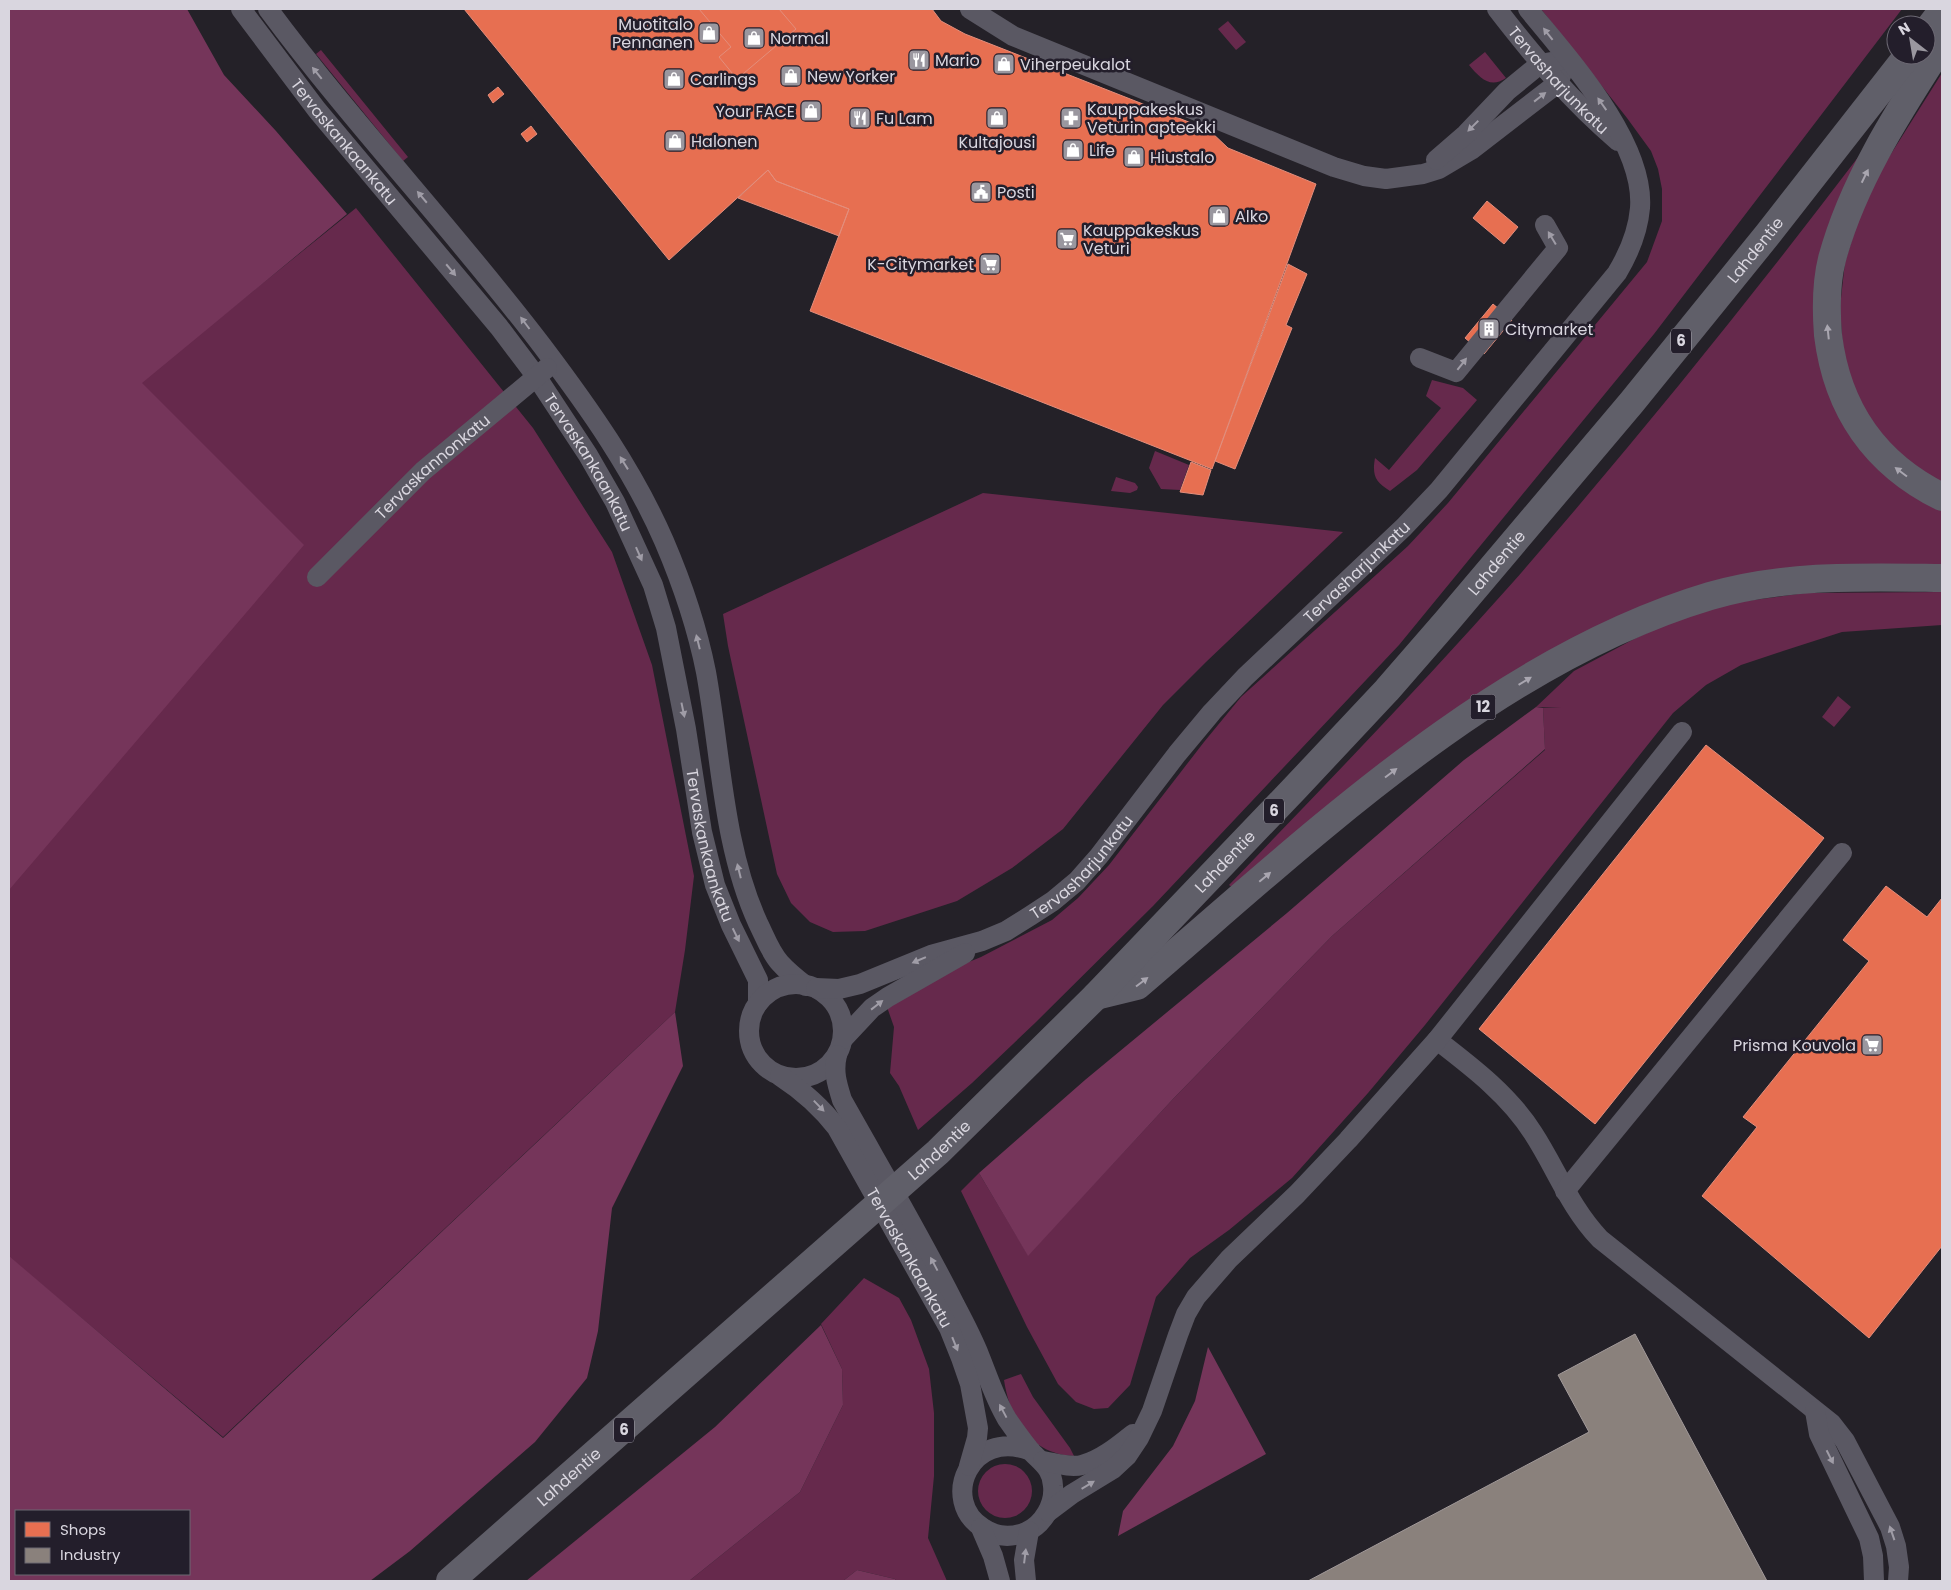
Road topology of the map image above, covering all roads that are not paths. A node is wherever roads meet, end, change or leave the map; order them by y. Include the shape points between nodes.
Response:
1 (241, 9) edge
2 (268, 9) edge
3 (970, 9) edge
4 (1497, 9) edge
5 (1528, 9) edge
6 (1942, 44) edge
7 (1568, 59) junction
8 (1540, 64) junction
9 (1900, 65) edge
10 (1558, 83) junction
11 (1626, 147) junction
12 (1404, 176) junction
13 (1544, 224) dead end
14 (1420, 358) dead end
15 (554, 362) junction
16 (536, 376) junction
17 (1942, 497) edge
18 (317, 577) dead end
19 (1942, 578) edge
20 (1682, 732) dead end
21 (1842, 853) dead end
22 (982, 941) junction
23 (811, 987) junction
24 (1096, 996) junction
25 (758, 1003) junction
26 (1437, 1040) junction
27 (840, 1047) junction
28 (780, 1076) junction
29 (1566, 1191) junction
30 (1152, 1411) junction
31 (1815, 1411) junction
32 (1037, 1456) junction
33 (968, 1468) junction
34 (1048, 1512) junction
35 (981, 1528) junction
36 (1029, 1531) junction
37 (450, 1581) edge
38 (1000, 1581) edge
39 (1026, 1581) edge
40 (1874, 1581) edge
41 (1898, 1581) edge

1 -> 16 street, Tervaskankaankatu via 317,110 499,327
15 -> 2 street, Tervaskankaankatu via 496,286
3 - 12 street via 1013,36 1334,166 1364,176 1386,179
4 - 8 street, Tervasharjunkatu
7 -> 5 street, Tervasharjunkatu
17 -> 6 highway via 1897,469 1879,452 1853,415 1833,364 1827,324 1832,261 1848,214 1887,131
7 - 8 street
7 - 10 street
11 -> 7 street, Tervasharjunkatu via 1602,103
8 - 10 street, Tervasharjunkatu
8 -> 12 street via 1507,91 1436,160
9 - 24 highway, Lahdentie / 6 via 1632,402 1447,622 1296,787
10 - 11 street, Tervasharjunkatu
12 -> 10 street via 1423,174 1451,163
11 - 22 street, Tervasharjunkatu via 1636,172 1640,208 1633,242 1611,280 1439,490 1212,712 1077,881 1030,916
14 -> 13 street via 1456,372 1558,248
15 - 16 street, Tervaskannonkatu
23 -> 15 street, Tervaskankaankatu via 779,963 740,878 705,667 691,613 664,542 614,447
16 - 18 street, Tervaskannonkatu via 423,471
16 -> 25 street, Tervaskankaankatu via 615,502 653,585 666,628 702,832 715,884 758,980
24 -> 19 highway, 12 via 1137,986 1359,797 1470,714 1584,647 1641,620 1711,596 1744,589 1832,578
20 - 26 street
21 - 29 street
22 -> 23 street, Tervasharjunkatu via 931,955 860,984 839,989
27 -> 22 street, Tervasharjunkatu via 872,1008
23 - 25 street via 795,983 778,987
23 - 27 street via 826,994 837,1006 843,1022
24 - 37 highway, Lahdentie / 6 via 938,1152
25 - 28 street via 748,1025 749,1040 755,1056
26 - 29 street via 1510,1104 1533,1133
26 - 30 street via 1348,1140 1229,1259 1196,1297 1186,1314
27 - 28 street via 826,1068 812,1076 796,1079
32 -> 27 street, Tervaskankaankatu via 1007,1418 951,1297 842,1100 835,1077
28 -> 33 street, Tervaskankaankatu via 802,1090 837,1128 949,1328 970,1384 978,1428
29 - 31 street via 1584,1222 1600,1239
30 - 32 street via 1134,1434 1099,1458 1082,1465 1068,1466
34 -> 30 street via 1113,1469 1139,1438
31 -> 40 street via 1819,1434 1869,1538
41 -> 31 street via 1896,1546 1890,1527 1846,1441 1831,1422
32 - 33 street via 1020,1446 996,1446 976,1458
32 - 34 street via 1050,1473 1054,1486
33 - 35 street via 963,1487 965,1506
34 - 36 street
35 - 36 street via 1005,1536
35 - 38 street
39 -> 36 street via 1024,1560

